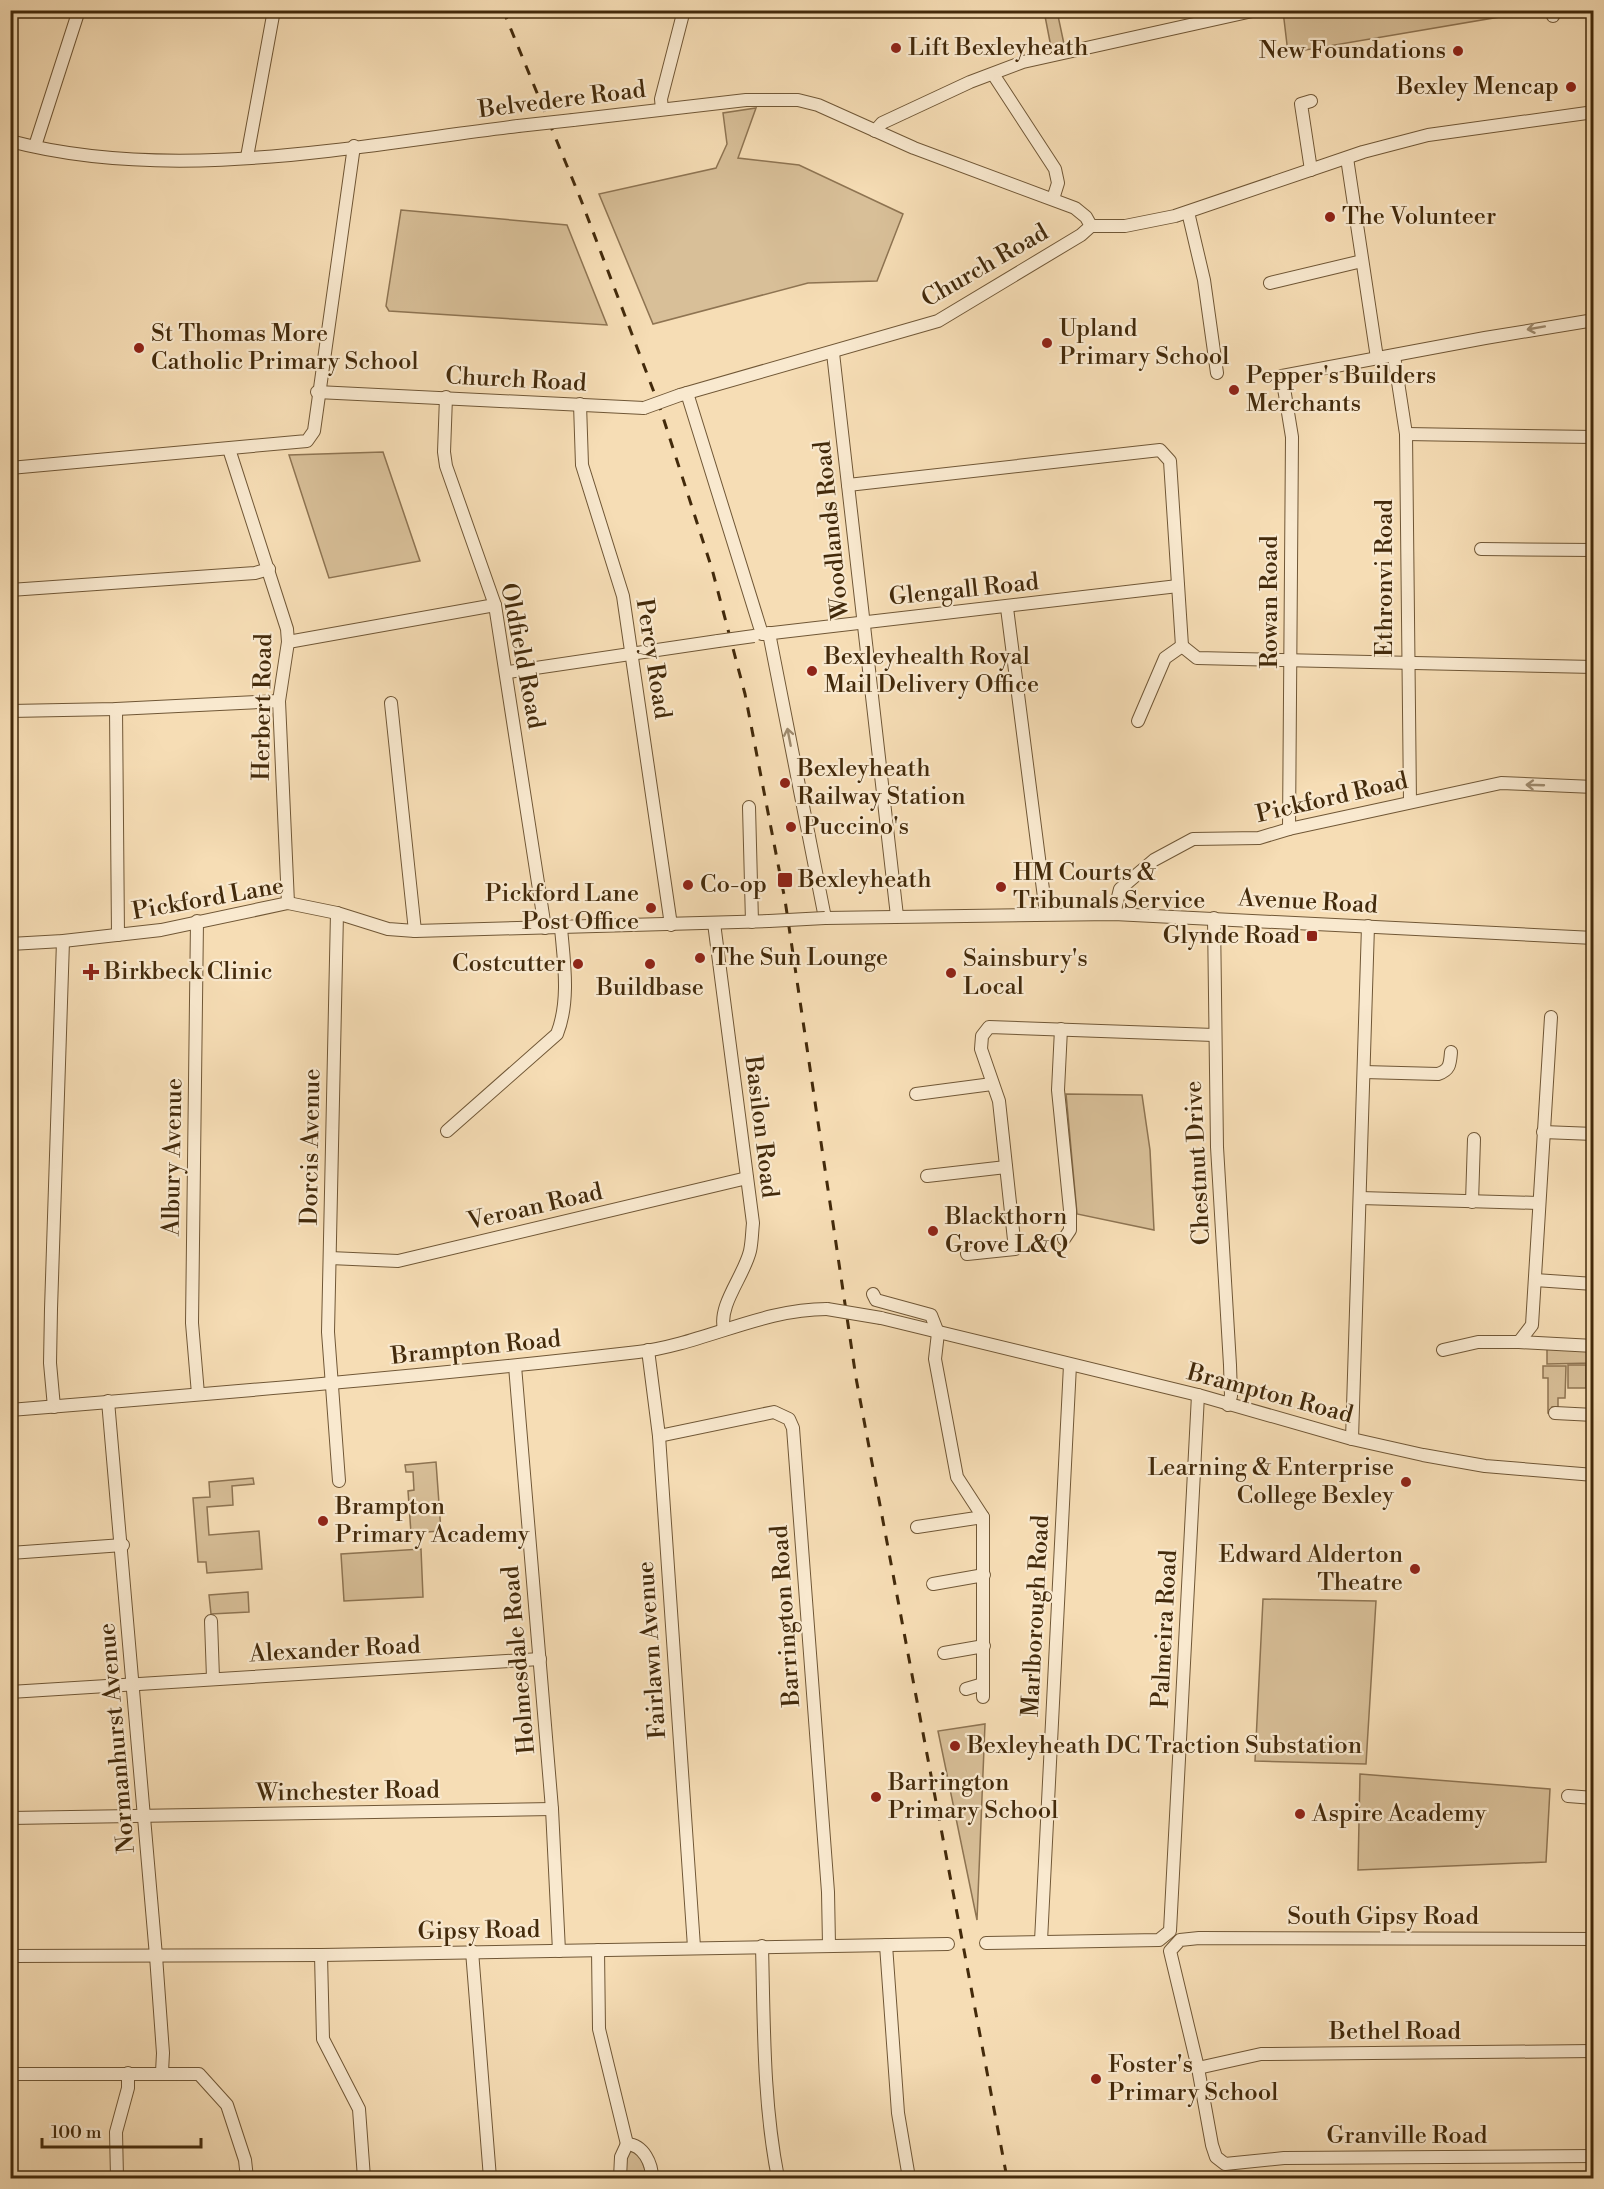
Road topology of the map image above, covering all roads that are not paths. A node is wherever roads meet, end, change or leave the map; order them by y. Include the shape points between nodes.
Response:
1 (79, 10) edge
2 (274, 10) edge
3 (684, 10) edge
4 (1257, 10) edge
5 (993, 74) junction
6 (1311, 101) dead end
7 (662, 109) junction
8 (1593, 112) edge
9 (874, 131) junction
10 (10, 141) edge
11 (35, 146) junction
12 (354, 146) junction
13 (247, 157) junction
14 (1347, 158) junction
15 (1311, 170) junction
16 (1053, 199) junction
17 (1188, 212) junction
18 (1091, 226) junction
19 (1362, 261) junction
20 (1270, 283) dead end
21 (1593, 320) edge
22 (833, 353) junction
23 (1394, 356) junction
24 (1377, 358) junction
25 (1217, 373) dead end
26 (318, 392) junction
27 (683, 394) junction
28 (446, 397) junction
29 (580, 404) junction
30 (1406, 434) junction
31 (1593, 437) edge
32 (229, 449) junction
33 (10, 468) edge
34 (848, 485) junction
35 (1481, 549) dead end
36 (1593, 550) edge
37 (269, 569) junction
38 (1178, 585) junction
39 (10, 590) edge
40 (495, 605) junction
41 (1007, 608) junction
42 (863, 621) junction
43 (762, 634) junction
44 (288, 642) junction
45 (1182, 646) junction
46 (631, 653) junction
47 (1291, 660) junction
48 (1407, 663) junction
49 (1593, 667) edge
50 (507, 672) junction
51 (279, 700) junction
52 (391, 703) dead end
53 (116, 709) junction
54 (10, 711) edge
55 (1138, 721) dead end
56 (1593, 788) edge
57 (1410, 802) junction
58 (749, 807) dead end
59 (1289, 829) junction
60 (288, 903) junction
61 (337, 913) junction
62 (1046, 913) junction
63 (1114, 914) junction
64 (897, 916) junction
65 (825, 918) junction
66 (1214, 918) junction
67 (197, 921) junction
68 (769, 921) joint
69 (752, 922) junction
70 (714, 923) junction
71 (671, 925) junction
72 (1368, 926) junction
73 (545, 928) junction
74 (561, 928) junction
75 (415, 931) junction
76 (118, 935) junction
77 (1593, 938) edge
78 (63, 941) junction
79 (10, 944) edge
80 (1551, 1017) dead end
81 (1061, 1029) junction
82 (1214, 1035) junction
83 (1451, 1052) dead end
84 (1364, 1072) junction
85 (992, 1083) junction
86 (916, 1094) dead end
87 (447, 1131) dead end
88 (1543, 1132) junction
89 (1593, 1134) edge
90 (1474, 1139) dead end
91 (1006, 1167) junction
92 (927, 1176) dead end
93 (747, 1178) junction
94 (1360, 1198) junction
95 (1472, 1202) junction
96 (1538, 1203) junction
97 (1064, 1239) dead end
98 (966, 1254) dead end
99 (330, 1258) junction
100 (1535, 1280) junction
101 (1593, 1284) edge
102 (873, 1294) dead end
103 (724, 1329) junction
104 (938, 1333) junction
105 (1519, 1342) junction
106 (1593, 1346) edge
107 (648, 1350) junction
108 (1443, 1350) dead end
109 (1070, 1365) junction
110 (515, 1366) junction
111 (332, 1382) junction
112 (198, 1394) junction
113 (1198, 1395) junction
114 (108, 1401) junction
115 (1228, 1404) junction
116 (54, 1407) junction
117 (10, 1410) edge
118 (1555, 1413) dead end
119 (1593, 1415) edge
120 (659, 1436) junction
121 (1352, 1439) junction
122 (1593, 1475) edge
123 (339, 1481) dead end
124 (983, 1517) junction
125 (917, 1527) dead end
126 (123, 1545) junction
127 (10, 1553) edge
128 (984, 1575) junction
129 (933, 1584) dead end
130 (211, 1621) dead end
131 (984, 1646) junction
132 (944, 1653) dead end
133 (540, 1659) junction
134 (213, 1678) junction
135 (134, 1684) junction
136 (983, 1684) junction
137 (966, 1689) dead end
138 (10, 1692) edge
139 (983, 1697) dead end
140 (1568, 1796) dead end
141 (1593, 1798) edge
142 (552, 1809) junction
143 (144, 1816) junction
144 (10, 1818) edge
145 (1170, 1940) junction
146 (1593, 1940) edge
147 (1041, 1941) junction
148 (986, 1943) dead end
149 (948, 1944) dead end
150 (829, 1945) junction
151 (886, 1945) junction
152 (762, 1946) junction
153 (694, 1947) junction
154 (598, 1950) junction
155 (472, 1951) junction
156 (559, 1951) junction
157 (321, 1955) junction
158 (10, 1956) edge
159 (156, 1956) junction
160 (1593, 2051) edge
161 (1198, 2067) junction
162 (162, 2072) junction
163 (128, 2073) junction
164 (10, 2074) edge
165 (627, 2144) junction
166 (1593, 2156) edge
167 (1221, 2162) joint
168 (117, 2178) edge
169 (247, 2178) edge
170 (364, 2178) edge
171 (490, 2178) edge
172 (620, 2178) edge
173 (652, 2178) edge
174 (778, 2178) edge
175 (909, 2178) edge

1 - 11 street
2 - 13 street
3 - 7 street via 661,99
4 - 5 street via 1050,56
5 - 9 street via 882,123
5 - 16 street via 1055,170 1058,183
6 - 15 street via 1300,104
7 - 9 street, Belvedere Road via 746,100 798,100
7 - 12 street, Belvedere Road, bridge
8 - 14 street via 1428,135
9 - 16 street, Belvedere Road
10 - 11 street, Belvedere Road
11 - 13 street, Belvedere Road via 148,160
12 - 13 street, Belvedere Road
12 - 26 street
14 - 15 street
14 - 19 street
15 - 17 street
16 - 18 street, Belvedere Road via 1075,208
17 - 18 street via 1125,226
17 - 25 street via 1204,280
18 - 22 street, Church Road via 938,321
19 - 20 street
19 - 24 street
21 -> 23 street
22 - 27 street, Church Road
22 - 34 street, Woodlands Road
23 - 24 street
23 - 30 street, Ethronvi Road
24 - 47 street, Rowan Road via 1282,376 1293,437
26 - 28 street, Church Road
26 - 32 street via 314,431 308,441
27 - 29 street, Church Road, bridge via 644,408
27 - 43 street
28 - 29 street, Church Road
28 - 40 street, Oldfield Road via 446,466
29 - 46 street, Percy Road via 582,465 622,596
30 - 31 street
30 - 48 street, Ethronvi Road
32 - 33 street
32 - 37 street, Herbert Road
34 - 38 street via 1155,449 1165,453 1170,462
34 - 42 street, Woodlands Road
35 - 36 street
37 - 39 street
37 - 44 street, Herbert Road
38 - 41 street, Glengall Road
38 - 45 street
40 - 44 street
40 - 50 street, Oldfield Road
41 - 42 street, Glengall Road
41 - 62 street
42 - 43 street, Glengall Road
42 - 64 street, Woodlands Road
43 - 46 street, Glengall Road, bridge
65 -> 43 street
44 - 51 street, Herbert Road
45 - 47 street via 1197,658
45 - 55 street via 1165,657
46 - 50 street, Glengall Road
46 - 71 street, Percy Road
47 - 48 street
47 - 59 street, Rowan Road
48 - 49 street
48 - 57 street, Ethronvi Road
50 - 73 street, Oldfield Road
51 - 53 street
51 - 60 street, Herbert Road
52 - 75 street
53 - 54 street
53 - 76 street
56 -> 57 street, Pickford Road via 1501,783
57 - 59 street, Pickford Road
58 - 69 street
59 - 63 street, Pickford Road via 1258,838 1193,839 1154,860 1120,889
60 - 61 street, Pickford Lane
60 - 67 street, Pickford Lane
61 - 75 street, Pickford Lane via 388,928
61 - 99 street, Dorcis Avenue
62 - 63 street, Avenue Road
62 - 64 street, Avenue Road
63 - 66 street, Avenue Road
64 - 65 street, Avenue Road
65 - 68 street, Avenue Road, bridge
66 - 72 street, Avenue Road
66 - 82 street, Chestnut Drive
67 - 76 street, Pickford Lane
67 - 112 street, Albury Avenue via 192,1323
68 - 69 street, Pickford Lane
69 - 70 street, Pickford Lane
70 - 71 street, Pickford Lane
70 - 93 street, Basilon Road
71 - 74 street, Pickford Lane
72 - 77 street, Avenue Road
72 - 84 street
73 - 74 street, Pickford Lane
73 - 75 street, Pickford Lane
74 - 87 street via 564,1009 556,1034
76 - 78 street, Pickford Lane
78 - 79 street, Pickford Lane
78 - 116 street via 51,1309
80 - 88 street
81 - 82 street
81 - 85 street via 989,1027 982,1036 981,1049
81 - 97 street via 1058,1090 1070,1210 1070,1230
82 - 115 street, Chestnut Drive via 1231,1386
83 - 84 street via 1450,1066 1438,1074
84 - 94 street
85 - 86 street
85 - 91 street via 999,1101
88 - 89 street
88 - 96 street
90 - 95 street
91 - 92 street
91 - 98 street via 1015,1249
93 - 99 street, Veroan Road via 398,1261
93 - 103 street, Basilon Road via 753,1223 750,1251 723,1311
94 - 95 street
94 - 121 street
95 - 96 street
96 - 100 street
99 - 111 street, Dorcis Avenue via 328,1332
100 - 101 street
100 - 105 street via 1532,1325
102 - 104 street via 876,1300 931,1314
103 - 104 street, Brampton Road, bridge via 800,1309 827,1309
103 - 107 street, Brampton Road
104 - 109 street, Brampton Road
104 - 124 street via 935,1359 957,1477
105 - 106 street
105 - 108 street via 1478,1342
107 - 110 street, Brampton Road
107 - 120 street, Fairlawn Avenue
109 - 113 street, Brampton Road
109 - 147 street, Marlborough Road
110 - 111 street, Brampton Road
110 - 133 street, Holmesdale Road
111 - 112 street, Brampton Road
111 - 123 street, Dorcis Avenue
112 - 114 street, Brampton Road
113 - 115 street, Brampton Road
113 - 145 street, Palmeira Road
114 - 116 street, Brampton Road
114 - 126 street, Normanhurst Avenue
115 - 121 street, Brampton Road
116 - 117 street, Brampton Road
118 - 119 street
120 - 150 street, Barrington Road via 774,1412 789,1419 793,1428
120 - 153 street, Fairlawn Avenue
121 - 122 street, Brampton Road via 1485,1466
124 - 125 street
124 - 128 street
126 - 127 street
126 - 135 street, Normanhurst Avenue
128 - 129 street
128 - 131 street
130 - 134 street
131 - 132 street
131 - 136 street
133 - 134 street, Alexander Road
133 - 142 street, Holmesdale Road
134 - 135 street, Alexander Road
135 - 138 street, Alexander Road
135 - 143 street, Normanhurst Avenue
136 - 137 street
136 - 139 street
140 - 141 street
142 - 143 street, Winchester Road
142 - 156 street, Holmesdale Road
143 - 144 street, Winchester Road
143 - 159 street, Normanhurst Avenue
145 - 146 street, South Gipsy Road
145 - 147 street, South Gipsy Road
145 - 161 street, Palmeira Road
147 - 148 street, South Gipsy Road
149 - 151 street, Gipsy Road
150 - 151 street, Gipsy Road
150 - 152 street, Gipsy Road
151 - 175 street via 898,2113
152 - 153 street, Gipsy Road
152 - 174 street via 770,2126
153 - 154 street, Gipsy Road
154 - 156 street, Gipsy Road
154 - 165 street via 599,2029
155 - 156 street, Gipsy Road
155 - 157 street, Gipsy Road
155 - 171 street
157 - 159 street, Gipsy Road
157 - 170 street via 323,2039 359,2109
158 - 159 street, Gipsy Road
159 - 162 street, Normanhurst Avenue
160 - 161 street, Bethel Road via 1261,2054
161 - 167 street, Palmeira Road via 1212,2145
162 - 163 street
162 - 169 street via 199,2074 227,2105
163 - 164 street
163 - 168 street via 115,2143
165 - 172 street via 621,2157
165 - 173 street via 647,2157
166 - 167 street, Granville Road via 1284,2158 1230,2165

